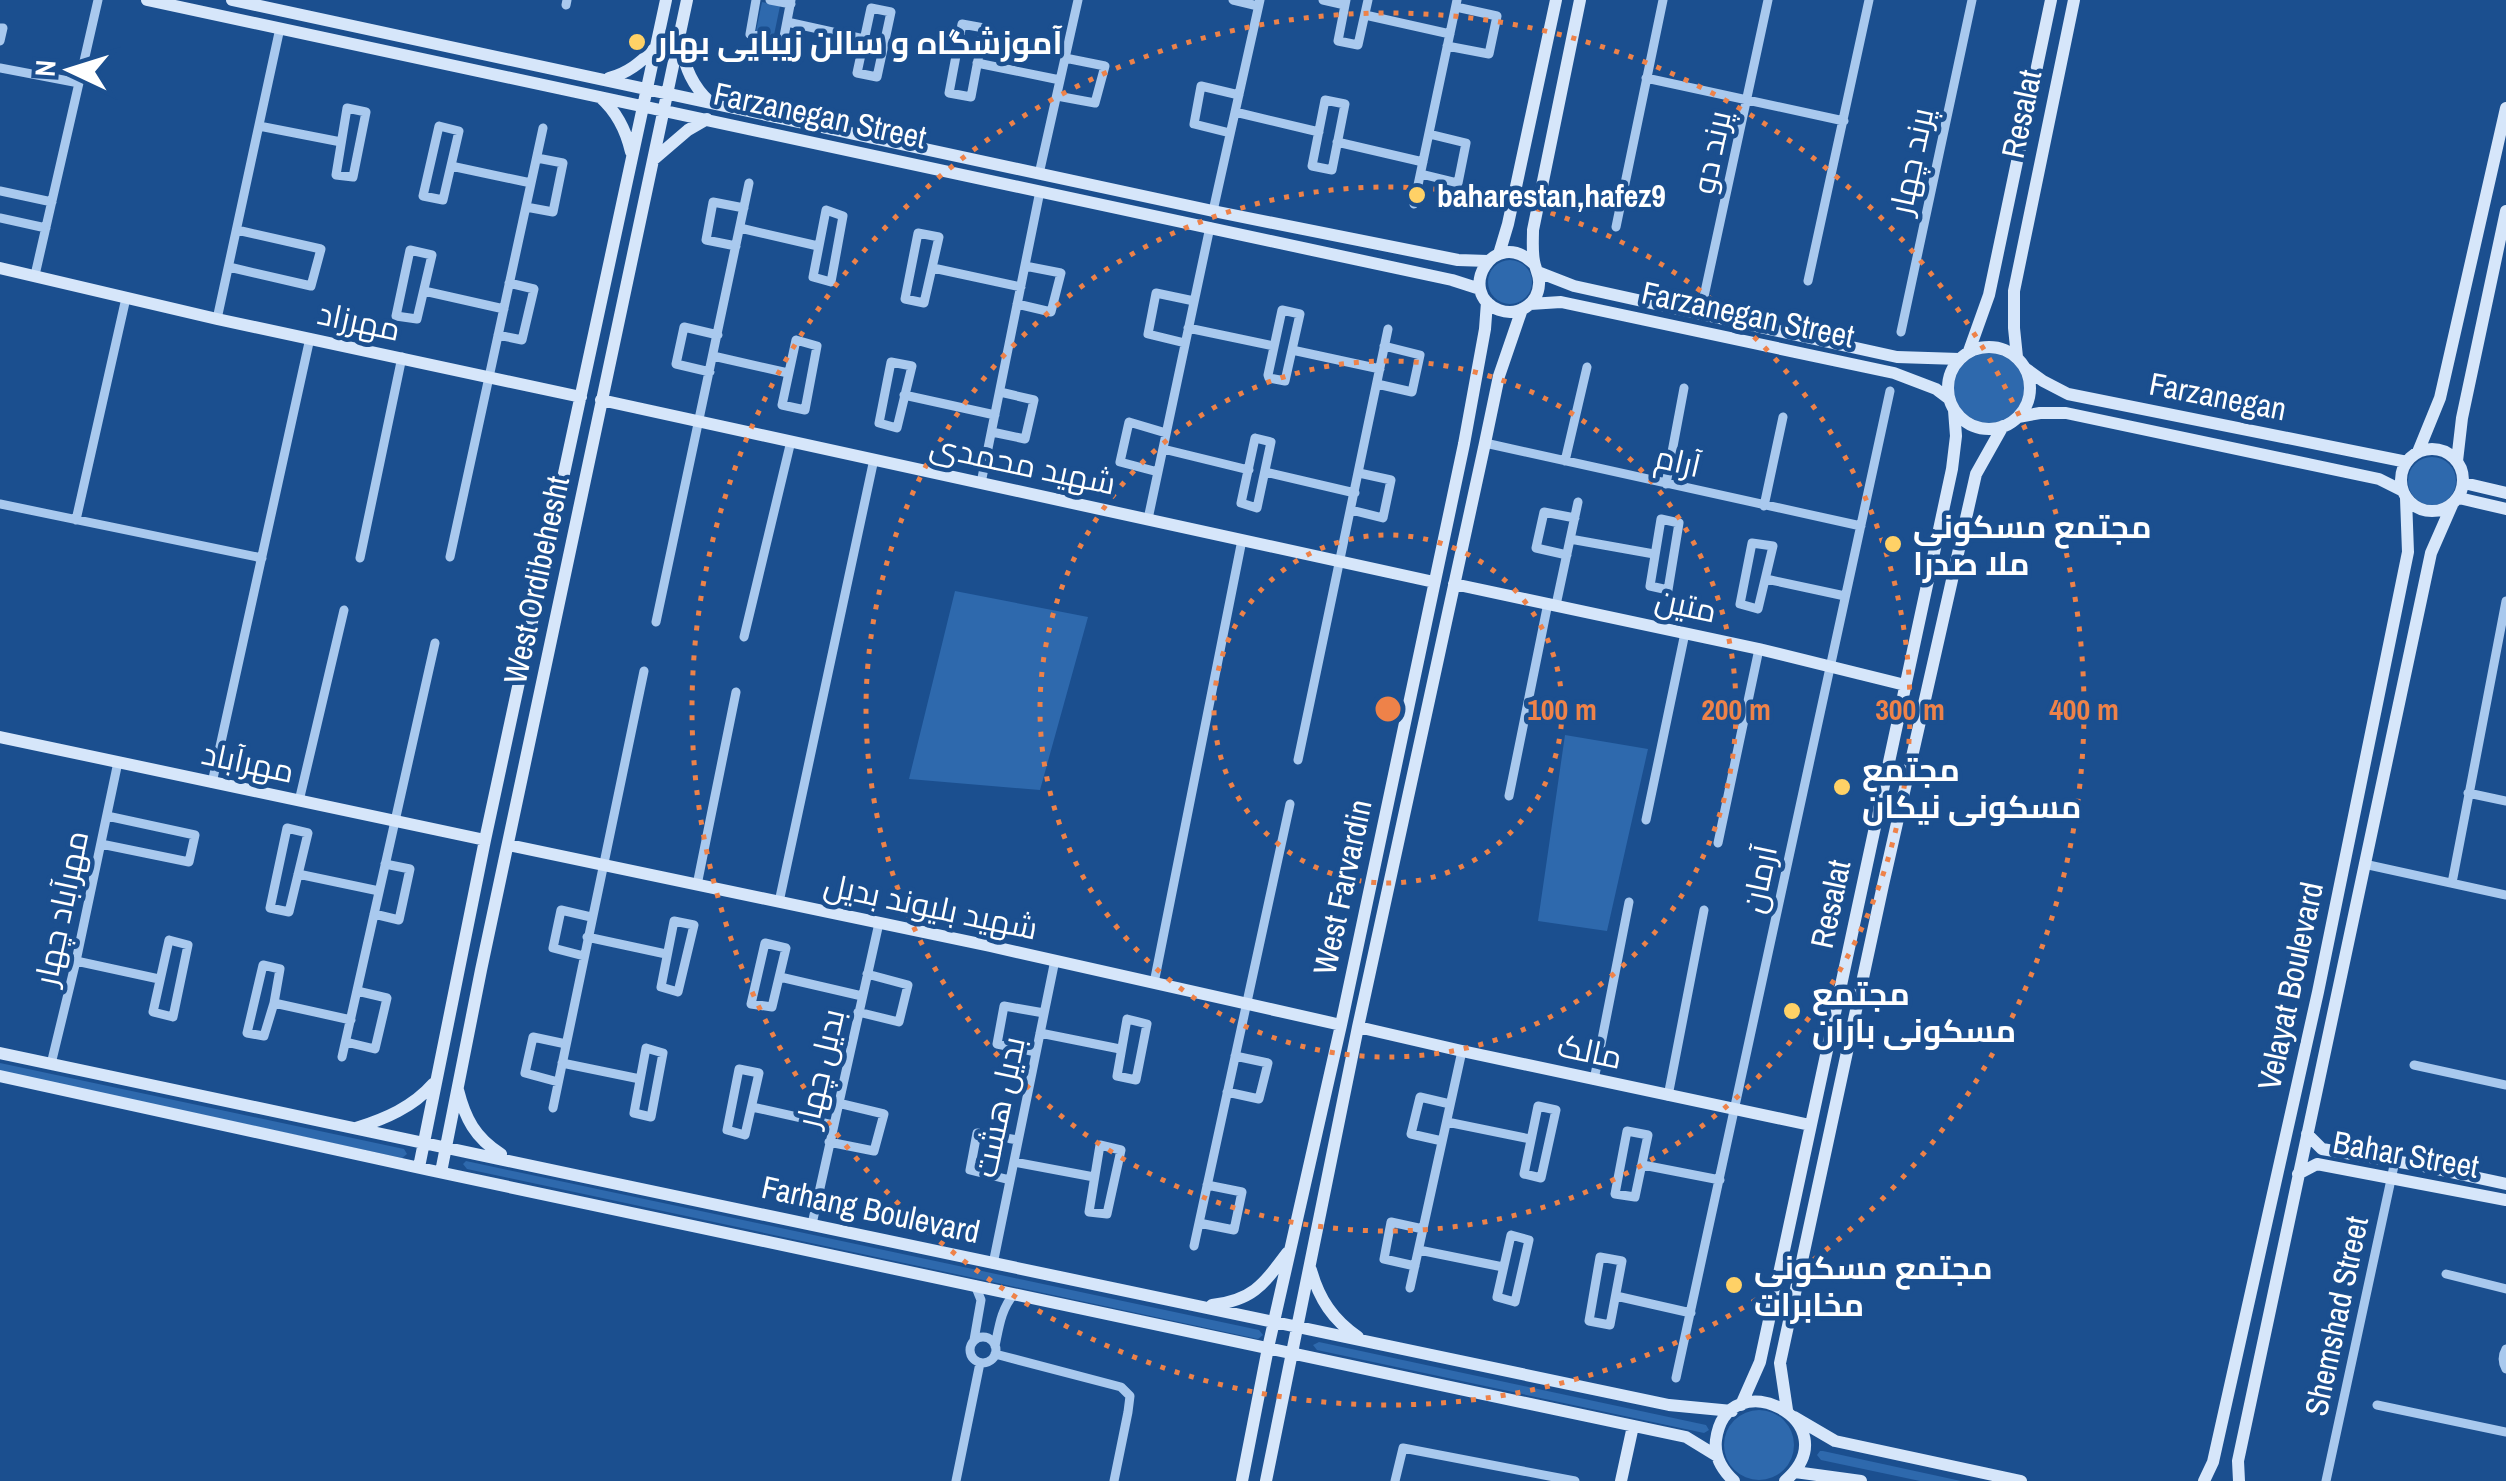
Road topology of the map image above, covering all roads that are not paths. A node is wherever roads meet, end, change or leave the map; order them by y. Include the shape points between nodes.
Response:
1 (98, 0) edge
2 (147, 0) edge
3 (232, 0) edge
4 (666, 0) edge
5 (687, 0) edge
6 (756, 0) edge
7 (770, 0) edge
8 (1078, 0) edge
9 (1233, 0) edge
10 (1322, 0) edge
11 (1368, 0) edge
12 (1556, 0) edge
13 (1580, 0) edge
14 (1663, 0) edge
15 (1768, 0) edge
16 (1869, 0) edge
17 (1972, 0) edge
18 (2051, 0) edge
19 (2074, 0) edge
20 (791, 2) edge
21 (1259, 3) edge
22 (1345, 3) edge
23 (1456, 4) edge
24 (283, 5) edge
25 (1365, 15) junction
26 (787, 22) junction
27 (0, 28) edge
28 (280, 28) junction
29 (1450, 34) junction
30 (864, 38) junction
31 (678, 40) junction
32 (0, 41) edge
33 (1448, 46) junction
34 (656, 47) junction
35 (1065, 58) junction
36 (977, 63) junction
37 (0, 68) edge
38 (1646, 78) junction
39 (603, 80) junction
40 (1060, 80) junction
41 (79, 83) junction
42 (646, 89) junction
43 (668, 94) junction
44 (598, 95) junction
45 (1239, 95) junction
46 (1056, 96) junction
47 (1748, 100) junction
48 (712, 103) junction
49 (642, 105) junction
50 (2506, 108) edge
51 (664, 110) junction
52 (1235, 112) junction
53 (708, 119) junction
54 (1844, 122) junction
55 (259, 126) junction
56 (544, 128) dead end
57 (1318, 132) junction
58 (1230, 133) junction
59 (1429, 134) junction
60 (341, 142) junction
61 (1337, 142) junction
62 (632, 156) junction
63 (537, 158) junction
64 (651, 161) junction
65 (1423, 162) junction
66 (452, 166) junction
67 (1039, 174) junction
68 (1420, 174) junction
69 (531, 183) junction
70 (749, 183) dead end
71 (0, 191) edge
72 (1040, 191) junction
73 (52, 202) junction
74 (1414, 204) dead end
75 (526, 207) junction
76 (744, 208) junction
77 (1213, 211) junction
78 (2506, 211) edge
79 (0, 218) edge
80 (1210, 227) junction
81 (1616, 227) dead end
82 (46, 228) junction
83 (740, 228) junction
84 (237, 230) junction
85 (736, 246) junction
86 (818, 246) junction
87 (1493, 258) junction
88 (1025, 266) junction
89 (229, 267) junction
90 (0, 268) edge
91 (933, 268) junction
92 (1536, 268) junction
93 (35, 275) junction
94 (1808, 280) dead end
95 (509, 284) junction
96 (1021, 287) junction
97 (424, 292) junction
98 (1484, 295) junction
99 (126, 298) junction
100 (1194, 301) junction
101 (1018, 304) junction
102 (1526, 307) junction
103 (504, 308) junction
104 (1700, 315) junction
105 (217, 318) junction
106 (1188, 328) junction
107 (1388, 329) dead end
108 (1901, 332) dead end
109 (498, 335) junction
110 (718, 335) junction
111 (310, 338) junction
112 (1185, 343) junction
113 (1274, 346) junction
114 (1384, 346) junction
115 (1292, 350) junction
116 (1964, 355) junction
117 (713, 356) junction
118 (402, 357) junction
119 (2022, 362) junction
120 (1587, 367) dead end
121 (1380, 369) junction
122 (710, 372) junction
123 (788, 373) junction
124 (490, 379) junction
125 (1377, 384) junction
126 (1684, 388) dead end
127 (1890, 391) dead end
128 (1000, 392) junction
129 (904, 395) junction
130 (581, 397) junction
131 (601, 400) junction
132 (1951, 404) junction
133 (995, 415) junction
134 (1783, 417) dead end
135 (2018, 417) junction
136 (700, 420) junction
137 (2002, 426) junction
138 (992, 432) junction
139 (1166, 433) junction
140 (790, 440) junction
141 (1484, 443) junction
142 (1162, 449) junction
143 (2418, 452) junction
144 (874, 459) junction
145 (2457, 461) junction
146 (1566, 462) junction
147 (2406, 462) junction
148 (1248, 470) junction
149 (1158, 472) junction
150 (1265, 472) junction
151 (1359, 473) junction
152 (981, 482) junction
153 (2464, 483) junction
154 (1666, 484) junction
155 (1355, 493) junction
156 (2506, 493) edge
157 (2404, 494) junction
158 (1578, 502) dead end
159 (2455, 502) junction
160 (0, 504) edge
161 (1764, 506) junction
162 (2506, 509) edge
163 (1351, 510) junction
164 (1575, 518) junction
165 (1148, 519) junction
166 (76, 520) junction
167 (1861, 526) junction
168 (1570, 539) junction
169 (1242, 540) junction
170 (1654, 554) junction
171 (1567, 555) junction
172 (450, 557) dead end
173 (262, 558) junction
174 (360, 558) dead end
175 (1341, 562) junction
176 (1766, 580) junction
177 (1434, 582) junction
178 (1454, 584) junction
179 (1845, 596) junction
180 (1552, 604) junction
181 (2506, 605) edge
182 (344, 610) dead end
183 (534, 618) junction
184 (555, 622) junction
185 (656, 622) dead end
186 (1685, 633) junction
187 (744, 636) dead end
188 (434, 642) dead end
189 (1759, 649) junction
190 (1830, 666) junction
191 (644, 671) dead end
192 (1905, 685) junction
193 (736, 692) dead end
194 (0, 737) edge
195 (1298, 760) dead end
196 (118, 762) junction
197 (212, 783) junction
198 (2468, 794) junction
199 (1509, 796) dead end
200 (299, 801) junction
201 (2506, 801) edge
202 (1290, 804) dead end
203 (106, 816) junction
204 (1646, 820) dead end
205 (394, 822) junction
206 (485, 840) junction
207 (1718, 843) dead end
208 (101, 844) junction
209 (508, 846) junction
210 (385, 864) junction
211 (2364, 864) junction
212 (602, 865) junction
213 (298, 874) junction
214 (2452, 883) junction
215 (697, 885) junction
216 (379, 891) junction
217 (2506, 894) edge
218 (779, 902) junction
219 (1629, 902) dead end
220 (1704, 910) dead end
221 (374, 914) junction
222 (592, 916) junction
223 (879, 922) junction
224 (587, 937) junction
225 (666, 954) junction
226 (584, 956) junction
227 (1055, 960) junction
228 (76, 962) junction
229 (867, 974) junction
230 (780, 977) junction
231 (159, 979) junction
232 (1154, 982) junction
233 (357, 991) junction
234 (862, 996) junction
235 (274, 1003) junction
236 (1247, 1004) junction
237 (858, 1012) junction
238 (1044, 1014) junction
239 (351, 1020) junction
240 (1341, 1024) junction
241 (1358, 1027) junction
242 (1040, 1033) junction
243 (346, 1042) junction
244 (566, 1044) junction
245 (1120, 1049) junction
246 (1036, 1052) junction
247 (1462, 1052) junction
248 (0, 1053) edge
249 (1235, 1056) junction
250 (342, 1057) dead end
251 (562, 1063) junction
252 (51, 1064) junction
253 (2414, 1065) dead end
254 (0, 1076) edge
255 (640, 1079) junction
256 (1594, 1080) junction
257 (435, 1082) junction
258 (558, 1082) junction
259 (2506, 1085) edge
260 (457, 1088) junction
261 (1227, 1092) junction
262 (1668, 1096) junction
263 (838, 1103) junction
264 (1450, 1104) junction
265 (752, 1107) junction
266 (553, 1108) dead end
267 (1735, 1109) junction
268 (1446, 1122) junction
269 (1810, 1124) junction
270 (833, 1126) junction
271 (354, 1128) junction
272 (2307, 1134) junction
273 (1530, 1139) junction
274 (1018, 1140) junction
275 (1442, 1141) junction
276 (829, 1142) junction
277 (423, 1143) junction
278 (445, 1147) junction
279 (511, 1160) junction
280 (2394, 1161) junction
281 (1014, 1162) junction
282 (1643, 1165) junction
283 (418, 1168) junction
284 (441, 1172) junction
285 (2298, 1174) junction
286 (1094, 1177) junction
287 (2391, 1178) junction
288 (1010, 1180) junction
289 (1720, 1180) junction
290 (2506, 1184) edge
291 (1207, 1185) junction
292 (2506, 1200) edge
293 (1198, 1223) junction
294 (812, 1224) junction
295 (1423, 1230) junction
296 (1194, 1246) dead end
297 (1291, 1247) junction
298 (1419, 1250) junction
299 (993, 1264) junction
300 (1309, 1266) junction
301 (1415, 1266) junction
302 (1503, 1267) junction
303 (2446, 1274) dead end
304 (975, 1286) junction
305 (1410, 1288) dead end
306 (2506, 1289) edge
307 (1014, 1294) junction
308 (1616, 1296) junction
309 (1202, 1306) junction
310 (1691, 1313) junction
311 (1274, 1322) junction
312 (1296, 1326) junction
313 (974, 1340) junction
314 (1364, 1341) junction
315 (1268, 1348) junction
316 (2506, 1349) edge
317 (995, 1350) junction
318 (1291, 1352) junction
319 (980, 1362) junction
320 (2506, 1369) edge
321 (1676, 1378) dead end
322 (2377, 1405) dead end
323 (1736, 1408) junction
324 (1790, 1414) junction
325 (2506, 1419) edge
326 (1633, 1426) junction
327 (2505, 1432) edge
328 (1717, 1456) junction
329 (1790, 1477) edge
330 (956, 1481) edge
331 (1114, 1481) edge
332 (1242, 1481) edge
333 (1266, 1481) edge
334 (1396, 1481) edge
335 (1574, 1481) edge
336 (1621, 1481) edge
337 (1734, 1481) edge
338 (1861, 1481) edge
339 (2021, 1481) edge
340 (2204, 1481) edge
341 (2240, 1481) edge
342 (2326, 1481) edge

1 - 41 street
2 - 28 street, Farzanegan Street
3 - 24 street, Farzanegan Street
4 - 34 street, West Ordibehesht
5 - 31 street, West Ordibehesht
6 - 26 street via 750,34 782,44
7 - 20 street
8 - 35 street
9 - 21 street
10 - 22 street
11 - 25 street
12 - 87 street via 1508,224
13 - 92 street via 1533,230
14 - 38 street
15 - 47 street, پرند دو
16 - 54 street
17 - 108 street, پرند چهار
18 - 116 street, Resalat via 1989,295
19 - 119 street, Resalat via 2014,291
20 - 26 street
21 - 45 street
22 - 25 street via 1338,41 1358,46
23 - 29 street
23 - 33 street via 1497,16 1489,54
24 - 39 street, Farzanegan Street
25 - 29 street
26 - 30 street
27 - 32 street
28 - 44 street, Farzanegan Street
28 - 55 street
29 - 33 street
30 - 30 street via 871,8 891,12 877,76 857,72
31 - 43 street, West Ordibehesht
31 - 48 street via 686,69
33 - 59 street
34 - 39 street via 622,75
34 - 42 street, West Ordibehesht
35 - 40 street
35 - 46 street via 1104,66 1095,104
36 - 36 street via 970,97 949,93 962,24 984,28
36 - 40 street
37 - 41 street
38 - 47 street
38 - 81 street
39 - 42 street, Farzanegan Street
40 - 46 street
41 - 73 street
42 - 43 street, Farzanegan Street
42 - 49 street, West Ordibehesht
43 - 48 street, Farzanegan Street
43 - 51 street, West Ordibehesht
44 - 49 street, Farzanegan Street
44 - 62 street via 619,120
45 - 52 street
45 - 58 street via 1201,86 1194,124
46 - 67 street
47 - 54 street
47 - 104 street, پرند دو
48 - 67 street, Farzanegan Street
49 - 51 street, Farzanegan Street
49 - 62 street, West Ordibehesht
50 - 143 street via 2440,398
51 - 53 street, Farzanegan Street
51 - 64 street, West Ordibehesht
52 - 57 street
52 - 58 street
53 - 64 street
53 - 72 street, Farzanegan Street
54 - 94 street
55 - 60 street
55 - 84 street
56 - 63 street
57 - 61 street via 1312,166 1332,170
57 - 61 street via 1325,100 1345,104
58 - 77 street
59 - 65 street
59 - 68 street via 1466,143 1461,170 1458,183
60 - 60 street via 347,108 366,112 353,177 336,175
61 - 65 street
62 - 130 street, West Ordibehesht
63 - 69 street
63 - 75 street via 563,162 553,212
64 - 131 street, West Ordibehesht
65 - 68 street
66 - 66 street via 459,131 439,126 423,196 443,200
66 - 69 street
67 - 77 street, Farzanegan Street
68 - 74 street
69 - 75 street
70 - 76 street
71 - 73 street
72 - 80 street, Farzanegan Street
72 - 88 street
73 - 82 street
75 - 95 street
76 - 83 street
76 - 85 street via 713,202 706,240
77 - 87 street, Farzanegan Street via 1458,260
78 - 145 street
79 - 82 street
80 - 98 street, Farzanegan Street via 1465,282
80 - 100 street
82 - 93 street
83 - 85 street
83 - 86 street
84 - 89 street
84 - 89 street via 320,249 311,286
85 - 110 street
86 - 86 street via 826,210 843,216 831,282 813,277
87 - 92 street via 1518,253
87 - 98 street via 1480,278
88 - 96 street
88 - 101 street via 1061,274 1051,312
89 - 105 street
90 - 93 street, مهرزاد
91 - 91 street via 939,237 918,232 905,299 924,302
91 - 96 street
92 - 102 street via 1539,289
92 - 104 street, Farzanegan Street via 1574,286
93 - 99 street, مهرزاد
95 - 103 street
95 - 109 street via 534,289 522,340
96 - 101 street
97 - 97 street via 432,254 410,250 396,316 417,319
97 - 103 street
98 - 102 street via 1504,311
98 - 177 street, West Farvardin via 1485,329
99 - 105 street, مهرزاد
99 - 166 street
100 - 106 street
100 - 112 street via 1156,293 1148,334
101 - 128 street
102 - 132 street, Farzanegan Street via 1561,302 1894,373 1936,389
102 - 141 street, West Farvardin via 1499,376
103 - 109 street
104 - 116 street, Farzanegan Street via 1897,356
105 - 111 street, مهرزاد
106 - 112 street
106 - 113 street
107 - 114 street
109 - 124 street
110 - 117 street
110 - 122 street via 684,327 676,364
111 - 118 street, مهرزاد
111 - 173 street
112 - 139 street
113 - 115 street via 1268,377 1284,381
113 - 115 street via 1283,310 1300,314
114 - 121 street
114 - 125 street via 1420,355 1412,392
115 - 121 street
116 - 119 street via 1994,346
116 - 132 street via 1947,384
117 - 122 street
117 - 123 street
118 - 124 street, مهرزاد
118 - 174 street
119 - 135 street via 2030,389
119 - 147 street, Farzanegan via 2068,394
120 - 146 street
121 - 125 street
122 - 136 street
123 - 123 street via 796,340 817,346 805,410 782,405
124 - 130 street, مهرزاد
124 - 172 street
125 - 151 street
126 - 154 street
127 - 167 street, آرمان
128 - 133 street
128 - 138 street via 1034,400 1026,440
129 - 129 street via 912,366 890,362 879,423 897,428
129 - 133 street
130 - 183 street, West Ordibehesht
131 - 136 street, شهید محمدی
131 - 184 street, West Ordibehesht
132 - 137 street via 1972,426
132 - 192 street, Resalat via 1952,469
133 - 138 street
134 - 161 street
135 - 137 street
135 - 157 street, Farzanegan via 2066,413 2379,480
136 - 140 street, شهید محمدی
136 - 185 street
137 - 324 street, Resalat via 1976,474 1780,1364
138 - 152 street
139 - 142 street
139 - 149 street via 1129,422 1120,462
140 - 144 street, شهید محمدی
140 - 187 street
141 - 146 street, آرام
141 - 178 street, West Farvardin
142 - 148 street
142 - 149 street
143 - 145 street via 2440,450
143 - 147 street
144 - 152 street, شهید محمدی
144 - 218 street
145 - 153 street
146 - 154 street, آرام
147 - 157 street
148 - 150 street via 1256,438 1271,442
148 - 150 street via 1241,503 1257,508
149 - 165 street
150 - 155 street
151 - 155 street
151 - 163 street via 1391,480 1383,518
152 - 165 street, شهید محمدی
153 - 156 street
153 - 159 street
154 - 161 street, آرام
155 - 163 street
157 - 159 street via 2427,512
157 - 340 street, Velayat Boulevard via 2408,552 2318,992 2214,1462
158 - 164 street
159 - 162 street
159 - 211 street, Velayat Boulevard via 2431,553
160 - 166 street
161 - 167 street, آرام
163 - 175 street
164 - 168 street
164 - 171 street via 1544,512 1536,548
165 - 169 street, شهید محمدی
166 - 173 street
167 - 179 street, آرمان
168 - 170 street
168 - 171 street
169 - 175 street, شهید محمدی
169 - 232 street
170 - 170 street via 1661,519 1679,523 1668,590 1650,586
171 - 180 street
173 - 197 street
175 - 177 street, شهید محمدی
175 - 195 street
176 - 176 street via 1773,546 1752,542 1740,604 1758,609
176 - 179 street
177 - 240 street, West Farvardin
178 - 180 street, متین
178 - 241 street, West Farvardin
179 - 190 street, آرمان
180 - 186 street, متین
180 - 199 street
181 - 198 street
182 - 200 street
183 - 184 street
183 - 206 street, West Ordibehesht
184 - 209 street, West Ordibehesht
186 - 189 street, متین
186 - 204 street
188 - 205 street
189 - 190 street, متین
189 - 207 street
190 - 192 street, متین
190 - 267 street, آرمان
191 - 212 street
192 - 269 street, Resalat
193 - 215 street
194 - 196 street, مهرآباد
196 - 197 street, مهرآباد
196 - 203 street, مهرآباد چهار
197 - 200 street, مهرآباد
198 - 201 street
198 - 214 street
200 - 205 street, مهرآباد
202 - 236 street
203 - 208 street, مهرآباد چهار
203 - 208 street via 195,834 189,862
205 - 206 street, مهرآباد
205 - 210 street
206 - 257 street, West Ordibehesht
208 - 228 street, مهرآباد چهار
209 - 212 street, شهید بلیوند بدیل
209 - 260 street, West Ordibehesht
210 - 216 street
210 - 221 street via 410,869 400,920
211 - 214 street
211 - 272 street, Velayat Boulevard
212 - 215 street, شهید بلیوند بدیل
212 - 222 street
213 - 213 street via 308,833 288,828 270,908 289,912
213 - 216 street
214 - 217 street
215 - 218 street, شهید بلیوند بدیل
216 - 221 street
218 - 223 street, شهید بلیوند بدیل
219 - 256 street
220 - 262 street
221 - 233 street
222 - 224 street
222 - 226 street via 560,910 553,948
223 - 227 street, شهید بلیوند بدیل
223 - 229 street, بدیل چهار
224 - 225 street
224 - 226 street
225 - 225 street via 674,922 694,926 678,992 661,988
226 - 244 street
227 - 232 street, شهید بلیوند بدیل
227 - 238 street, بدیل هشت
228 - 231 street
228 - 252 street, مهرآباد چهار
229 - 234 street, بدیل چهار
229 - 237 street via 908,985 899,1022
230 - 230 street via 786,948 764,943 751,1004 772,1007
230 - 234 street
231 - 231 street via 169,940 188,945 173,1017 153,1012
232 - 236 street, شهید بلیوند بدیل
233 - 239 street
233 - 243 street via 387,998 375,1049
234 - 237 street, بدیل چهار
235 - 235 street via 280,969 263,965 247,1032 264,1036
235 - 239 street
236 - 240 street, شهید بلیوند بدیل
236 - 249 street
237 - 263 street, بدیل چهار
238 - 242 street, بدیل هشت
238 - 246 street via 1004,1006 997,1044
239 - 243 street
240 - 297 street, West Farvardin
241 - 247 street, مالک
241 - 300 street, West Farvardin
242 - 245 street
242 - 246 street, بدیل هشت
243 - 250 street
244 - 251 street
244 - 258 street via 533,1037 525,1073
245 - 245 street via 1127,1019 1148,1024 1136,1080 1116,1076
246 - 274 street, بدیل هشت
247 - 256 street, مالک
247 - 264 street
248 - 252 street, Farhang Boulevard
249 - 261 street
249 - 261 street via 1268,1063 1260,1100
251 - 255 street
251 - 258 street
252 - 271 street, Farhang Boulevard
253 - 259 street
254 - 283 street, Farhang Boulevard
255 - 255 street via 646,1048 664,1052 651,1117 634,1113
256 - 262 street, مالک
257 - 271 street via 410,1105
257 - 277 street, West Ordibehesht
258 - 266 street
260 - 278 street, West Ordibehesht
260 - 279 street via 474,1131
261 - 291 street
262 - 267 street, مالک
263 - 270 street, بدیل چهار
263 - 276 street via 884,1114 874,1151
264 - 268 street
264 - 275 street via 1420,1097 1411,1134
265 - 265 street via 759,1074 738,1069 727,1130 744,1134
265 - 270 street
267 - 269 street, مالک
267 - 289 street, آرمان
268 - 273 street
268 - 275 street
269 - 323 street, Resalat via 1760,1362
270 - 276 street, بدیل چهار
271 - 277 street, Farhang Boulevard
272 - 280 street, Bahar Street via 2322,1149
272 - 285 street, Velayat Boulevard
273 - 273 street via 1538,1106 1556,1110 1540,1178 1524,1174
274 - 281 street, بدیل هشت
274 - 288 street via 977,1133 970,1170
275 - 295 street
276 - 294 street, بدیل چهار
277 - 278 street, Farhang Boulevard
277 - 283 street, West Ordibehesht
278 - 279 street, Farhang Boulevard
278 - 284 street, West Ordibehesht
279 - 294 street, Farhang Boulevard
280 - 287 street, Shemshad Street
280 - 290 street, Bahar Street
281 - 286 street
281 - 288 street, بدیل هشت
282 - 282 street via 1648,1135 1627,1131 1615,1194 1635,1198
282 - 289 street
283 - 284 street, Farhang Boulevard
284 - 304 street, Farhang Boulevard
285 - 287 street, Bahar Street via 2316,1164
285 - 341 street, Velayat Boulevard via 2238,1461
286 - 286 street via 1100,1145 1121,1150 1107,1214 1089,1212
287 - 292 street, Bahar Street
287 - 342 street, Shemshad Street
288 - 299 street, بدیل هشت
289 - 310 street, آرمان
291 - 293 street
291 - 293 street via 1242,1192 1234,1230
293 - 296 street
294 - 299 street, Farhang Boulevard
295 - 298 street
295 - 301 street via 1391,1222 1384,1259
297 - 309 street via 1254,1291 1236,1302
297 - 311 street, West Farvardin
298 - 301 street
298 - 302 street
299 - 309 street, Farhang Boulevard
300 - 312 street, West Farvardin
300 - 314 street via 1326,1308
301 - 305 street
302 - 302 street via 1511,1236 1529,1240 1515,1302 1497,1297
303 - 306 street
304 - 307 street, Farhang Boulevard
304 - 313 street via 980,1300
307 - 315 street, Farhang Boulevard
307 - 317 street
308 - 308 street via 1622,1260 1600,1257 1589,1321 1610,1324
308 - 310 street
309 - 311 street, Farhang Boulevard
310 - 321 street, آرمان
311 - 312 street, Farhang Boulevard
311 - 315 street, West Farvardin
312 - 314 street, Farhang Boulevard
312 - 318 street, West Farvardin
313 - 317 street via 986,1337
313 - 319 street via 970,1352
314 - 323 street, Farhang Boulevard via 1669,1406
315 - 318 street, Farhang Boulevard
315 - 332 street, West Farvardin
316 - 320 street
317 - 319 street via 990,1361
317 - 331 street via 1121,1386 1130,1396
318 - 326 street, Farhang Boulevard
318 - 333 street, West Farvardin
319 - 330 street
322 - 327 street
323 - 324 street, Farhang Boulevard via 1769,1402
323 - 328 street, Resalat via 1720,1426
324 - 329 street, Resalat via 1804,1444
324 - 339 street via 1835,1441
325 - 327 street
326 - 328 street, Farhang Boulevard via 1686,1437
326 - 336 street
328 - 337 street
329 - 338 street
334 - 335 street via 1403,1448

